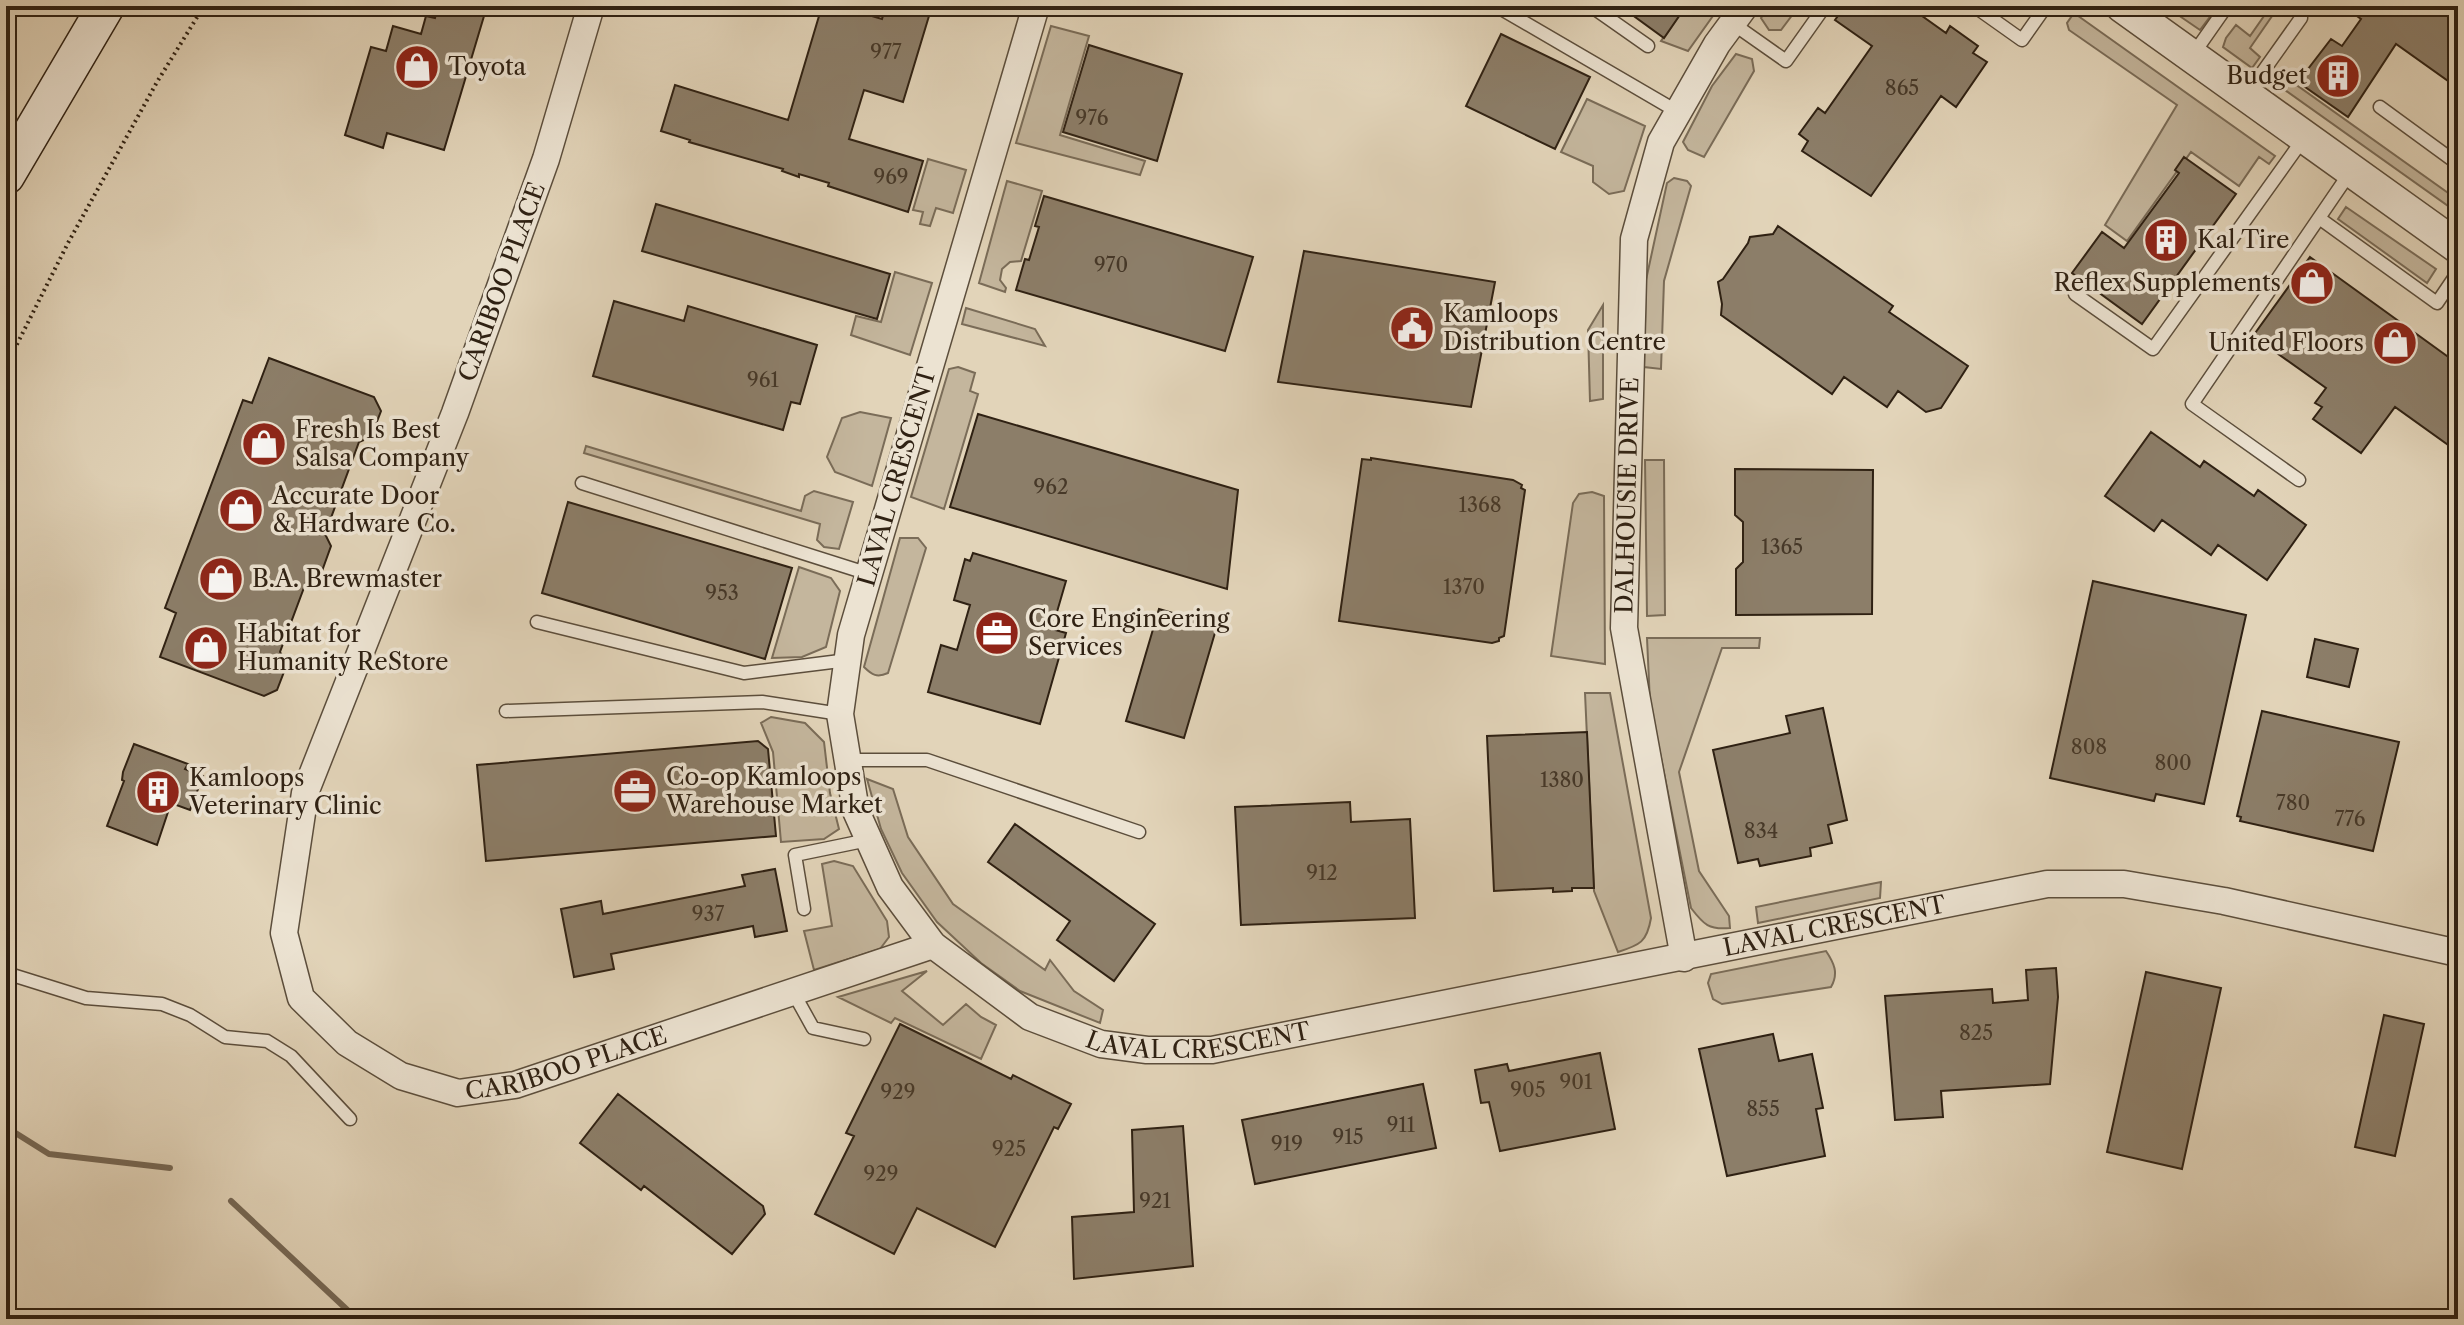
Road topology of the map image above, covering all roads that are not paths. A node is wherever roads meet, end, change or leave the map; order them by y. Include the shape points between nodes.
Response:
1 (80, 6) edge
2 (106, 6) edge
3 (591, 6) edge
4 (1036, 6) edge
5 (1591, 6) edge
6 (1825, 6) edge
7 (1974, 6) edge
8 (2046, 6) edge
9 (2122, 6) edge
10 (2227, 6) edge
11 (1498, 7) edge
12 (1738, 15) edge
13 (2301, 18) dead end
14 (1648, 46) dead end
15 (2192, 56) junction
16 (2246, 95) junction
17 (2380, 107) dead end
18 (1678, 112) junction
19 (6, 130) edge
20 (2304, 138) junction
21 (2458, 164) edge
22 (2351, 171) junction
23 (6, 176) edge
24 (2319, 218) junction
25 (2457, 251) edge
26 (2075, 294) dead end
27 (2299, 480) dead end
28 (582, 483) dead end
29 (869, 574) junction
30 (537, 622) dead end
31 (848, 660) junction
32 (506, 711) dead end
33 (840, 714) junction
34 (847, 760) junction
35 (1139, 832) dead end
36 (868, 840) junction
37 (804, 909) dead end
38 (933, 945) junction
39 (2458, 953) edge
40 (1684, 958) junction
41 (6, 973) edge
42 (793, 992) junction
43 (864, 1039) dead end
44 (350, 1119) dead end

1 - 19 main road
2 - 23 main road
3 - 42 street, CARIBOO PLACE via 546,159 444,443 305,793 284,933 301,998 347,1043 401,1076 458,1093 515,1085
4 - 29 street, LAVAL CRESCENT
5 - 14 lane
6 - 12 lane via 1786,61
7 - 8 lane via 2022,40
9 - 15 street
10 - 15 lane
11 - 18 lane
12 - 18 street, DALHOUSIE DRIVE
13 - 16 lane
15 - 16 street
16 - 20 street
17 - 21 lane
18 - 40 street, DALHOUSIE DRIVE via 1661,142 1634,239 1624,628
20 - 22 street
20 - 26 lane via 2153,349
22 - 24 lane
22 - 25 street
24 - 25 lane via 2437,303
24 - 27 lane via 2192,404
28 - 29 lane
29 - 31 street, LAVAL CRESCENT
30 - 31 lane via 744,673
31 - 33 street, LAVAL CRESCENT
32 - 33 lane via 762,702
33 - 34 street, LAVAL CRESCENT
34 - 35 lane via 927,760
34 - 36 street, LAVAL CRESCENT via 856,811
36 - 37 lane via 795,855
36 - 38 street, LAVAL CRESCENT via 890,887
38 - 40 street, LAVAL CRESCENT via 1030,1017 1101,1044 1147,1050 1212,1050
38 - 42 street, CARIBOO PLACE
39 - 40 street, LAVAL CRESCENT via 2124,884 2047,884
41 - 44 lane via 86,998 162,1004 225,1037 267,1041 291,1056
42 - 43 lane via 813,1028

